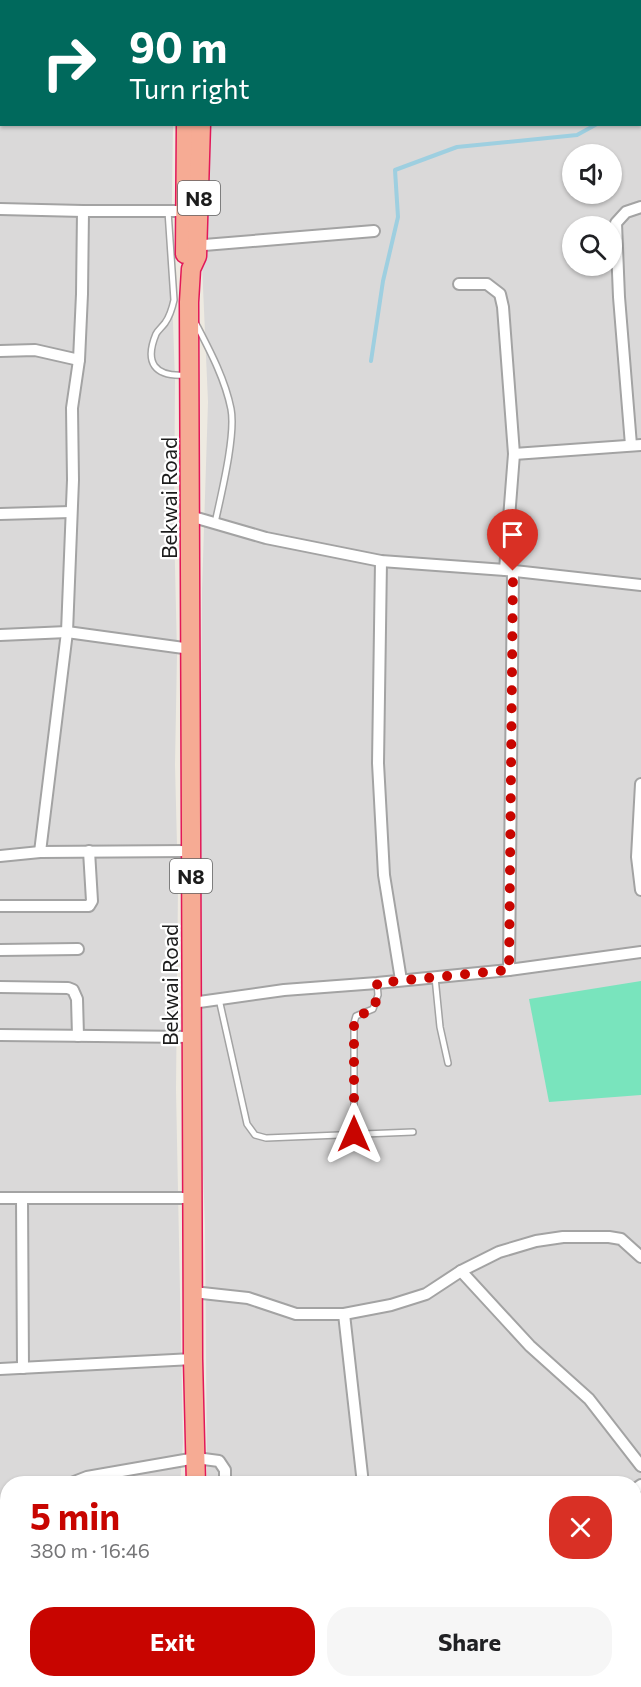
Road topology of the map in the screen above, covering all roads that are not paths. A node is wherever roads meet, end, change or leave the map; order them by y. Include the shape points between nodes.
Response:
1 (186, 126) edge
2 (201, 126) edge
3 (641, 207) edge
4 (0, 208) edge
5 (83, 211) junction
6 (184, 211) junction
7 (374, 231) dead end
8 (191, 246) junction
9 (459, 284) dead end
10 (184, 305) junction
11 (0, 351) edge
12 (79, 360) junction
13 (190, 375) junction
14 (636, 445) edge
15 (514, 454) junction
16 (72, 512) junction
17 (0, 513) edge
18 (190, 516) junction
19 (215, 523) junction
20 (381, 561) junction
21 (509, 571) junction
22 (641, 585) edge
23 (67, 632) junction
24 (0, 634) edge
25 (191, 649) junction
26 (641, 784) edge
27 (89, 851) junction
28 (190, 851) junction
29 (40, 852) junction
30 (0, 856) edge
31 (641, 890) edge
32 (0, 906) edge
33 (78, 949) dead end
34 (0, 950) edge
35 (641, 952) edge
36 (509, 970) junction
37 (435, 977) junction
38 (401, 980) junction
39 (377, 983) junction
40 (0, 987) edge
41 (219, 999) junction
42 (192, 1003) junction
43 (0, 1035) edge
44 (78, 1036) junction
45 (192, 1037) junction
46 (448, 1063) dead end
47 (413, 1131) dead end
48 (354, 1134) junction
49 (0, 1198) edge
50 (22, 1198) junction
51 (193, 1198) junction
52 (641, 1257) edge
53 (461, 1271) junction
54 (193, 1292) junction
55 (344, 1314) junction
56 (193, 1359) junction
57 (22, 1368) junction
58 (0, 1369) edge
59 (196, 1458) junction
60 (641, 1466) edge
61 (93, 1476) edge
62 (196, 1476) edge
63 (225, 1476) edge
64 (362, 1476) edge

1 - 6 highway, Bekwai Road / N8
2 - 6 highway, Bekwai Road / N8
3 - 14 street via 626,212 616,223 619,297
4 - 5 street
5 - 6 street
5 - 12 street
6 - 8 highway, Bekwai Road / N8
6 - 10 lane
7 - 8 street
8 - 10 highway, Bekwai Road / N8 via 197,256
9 - 15 street via 487,284 500,294
10 - 13 highway, Bekwai Road / N8
10 - 13 lane via 171,311 157,332 153,365 172,376
10 - 19 lane via 214,359 231,410 232,429
11 - 12 street via 35,350
12 - 16 street via 72,408
13 - 18 highway, Bekwai Road / N8
14 - 15 street
15 - 21 street
16 - 17 street
16 - 23 street
18 - 19 street
18 - 25 highway, Bekwai Road / N8
19 - 20 street via 266,538
20 - 21 street
20 - 38 street via 379,775 384,875
21 - 22 street
21 - 36 street
23 - 24 street
23 - 25 street
23 - 29 street
25 - 28 highway, Bekwai Road / N8
26 - 31 street via 637,857
27 - 28 street
27 - 29 street
27 - 32 street via 92,901 88,906
28 - 42 highway, Bekwai Road / N8
29 - 30 street
33 - 34 street
35 - 36 street
36 - 37 street
37 - 38 street
37 - 46 lane
38 - 39 street
39 - 41 street
39 - 48 lane via 373,1010 357,1016 354,1023
40 - 44 street via 73,990 77,999
41 - 42 street
41 - 48 lane via 247,1124 255,1134 266,1138
42 - 45 highway, Bekwai Road / N8
43 - 44 street
44 - 45 street
45 - 51 highway, Bekwai Road / N8
47 - 48 lane
49 - 50 street
50 - 51 street
50 - 57 street
51 - 54 highway, Bekwai Road / N8
52 - 53 street via 621,1239 563,1237 514,1246
53 - 55 street via 426,1294
53 - 60 street via 530,1346 590,1399
54 - 55 street via 248,1298 296,1314
54 - 56 highway, Bekwai Road / N8
55 - 64 street
56 - 57 street
56 - 59 highway, Bekwai Road / N8
57 - 58 street
59 - 61 street
59 - 62 highway, Bekwai Road / N8
59 - 63 street via 219,1461

